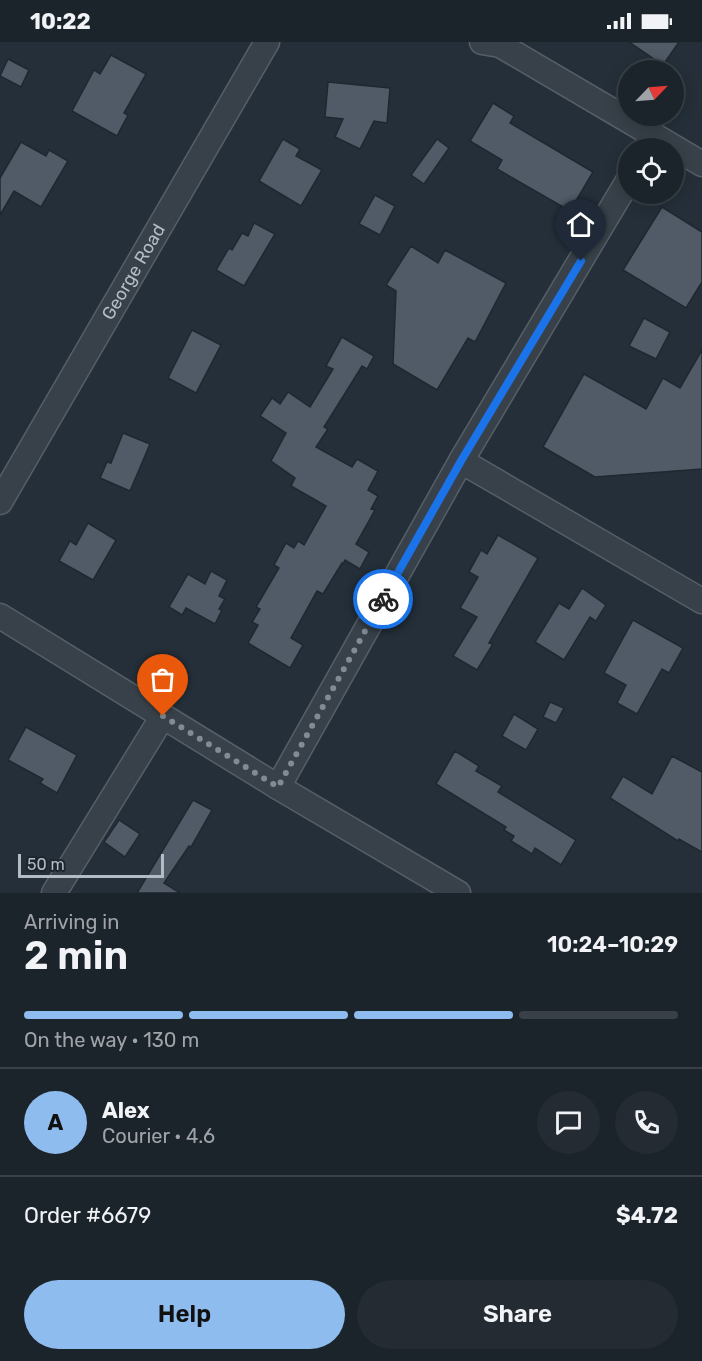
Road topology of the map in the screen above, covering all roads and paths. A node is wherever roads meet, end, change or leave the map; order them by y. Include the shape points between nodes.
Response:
1 (267, 42) edge
2 (482, 42) edge
3 (646, 138) edge
4 (684, 156) edge
5 (702, 164) edge
6 (618, 198) edge
7 (461, 461) junction
8 (0, 502) edge
9 (702, 601) edge
10 (0, 616) edge
11 (163, 716) junction
12 (278, 787) junction
13 (54, 893) edge
14 (458, 893) edge

1 - 8 street, George Road
2 - 3 street via 500,45
4 - 5 street
6 - 7 street
7 - 9 street
7 - 12 street
10 - 11 street
11 - 12 street
11 - 13 street
12 - 14 street

